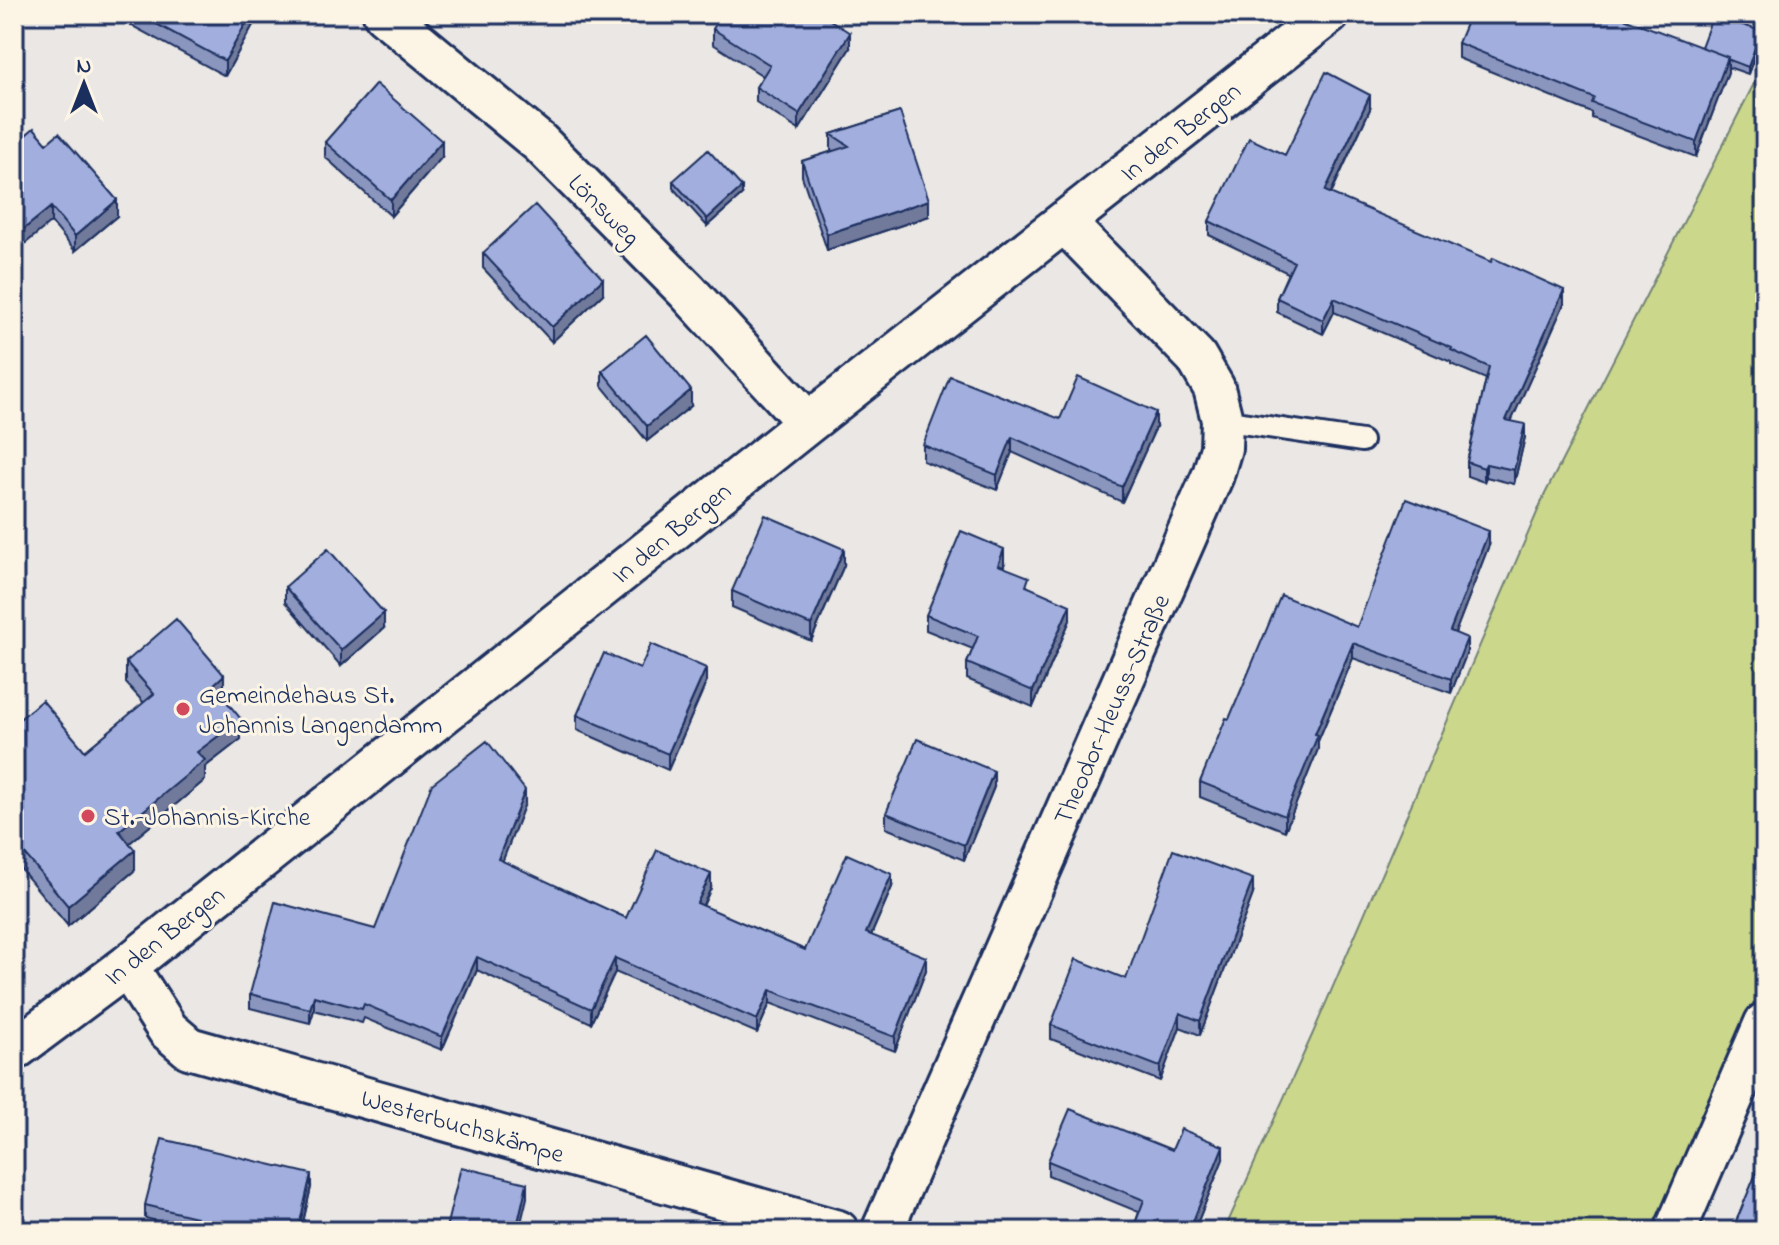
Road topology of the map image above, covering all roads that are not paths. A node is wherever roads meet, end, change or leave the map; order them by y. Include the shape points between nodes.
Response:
1 (384, 14) edge
2 (1329, 14) edge
3 (1064, 222) junction
4 (1222, 420) junction
5 (808, 423) junction
6 (1362, 441) dead end
7 (127, 966) junction
8 (1765, 1023) edge
9 (21, 1036) edge
10 (838, 1231) edge
11 (882, 1231) edge
12 (1675, 1231) edge

1 - 5 street, Lönsweg via 540,143
2 - 3 street, In den Bergen
3 - 4 street, Theodor-Heuss-Straße via 1196,357 1214,388
3 - 5 street, In den Bergen
4 - 6 lane
4 - 11 street, Theodor-Heuss-Straße via 1213,475
5 - 7 street, In den Bergen
7 - 9 street, In den Bergen
7 - 10 street, Westerbuchskämpe via 168,1030 189,1048
8 - 12 street

